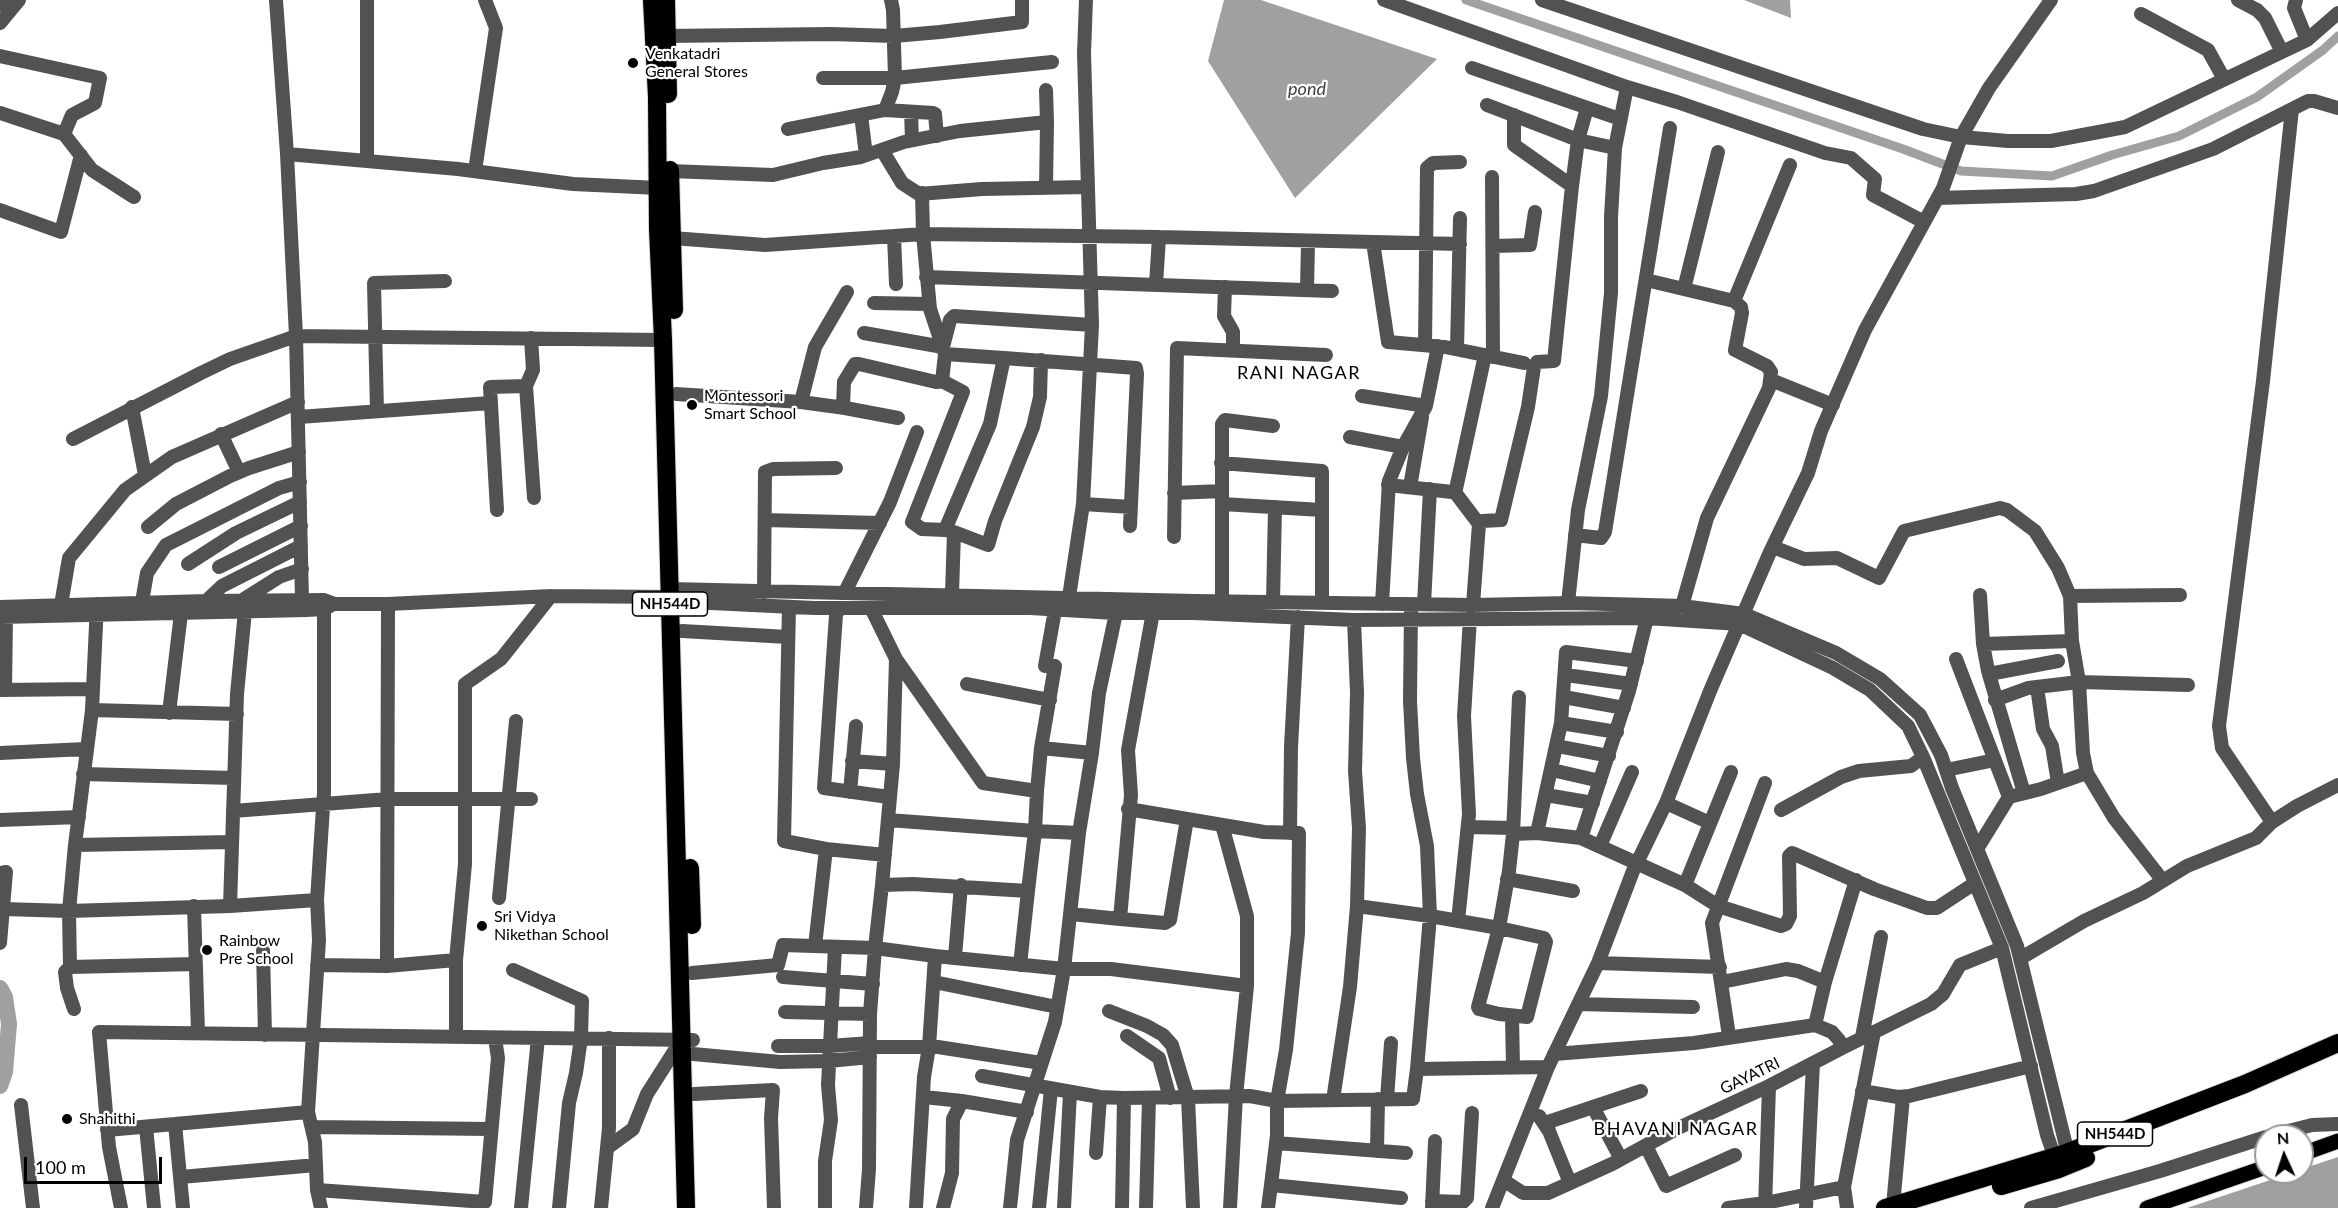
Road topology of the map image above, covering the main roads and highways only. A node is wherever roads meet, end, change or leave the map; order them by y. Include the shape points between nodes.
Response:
1 (652, 0) edge
2 (666, 0) edge
3 (674, 595) junction
4 (685, 895) junction
5 (2338, 1043) edge
6 (689, 1044) junction
7 (2338, 1055) edge
8 (2338, 1141) edge
9 (2314, 1150) edge
10 (2062, 1160) junction
11 (2254, 1171) edge
12 (1889, 1207) edge
13 (686, 1208) edge
14 (698, 1208) edge
15 (1928, 1208) edge
16 (2147, 1208) edge

1 - 3 highway, NH544D
2 - 3 highway, NH544D via 676,394
3 - 4 highway, NH544D
3 - 4 highway, NH544D via 682,631
4 - 6 highway, NH544D
4 - 6 highway, NH544D via 692,973
5 - 10 highway, NH544D
6 - 13 highway, NH544D
6 - 14 highway, NH544D
7 - 10 highway, NH544D via 2260,1089
8 - 9 main road
10 - 12 highway, NH544D
10 - 15 highway, NH544D
11 - 16 main road

